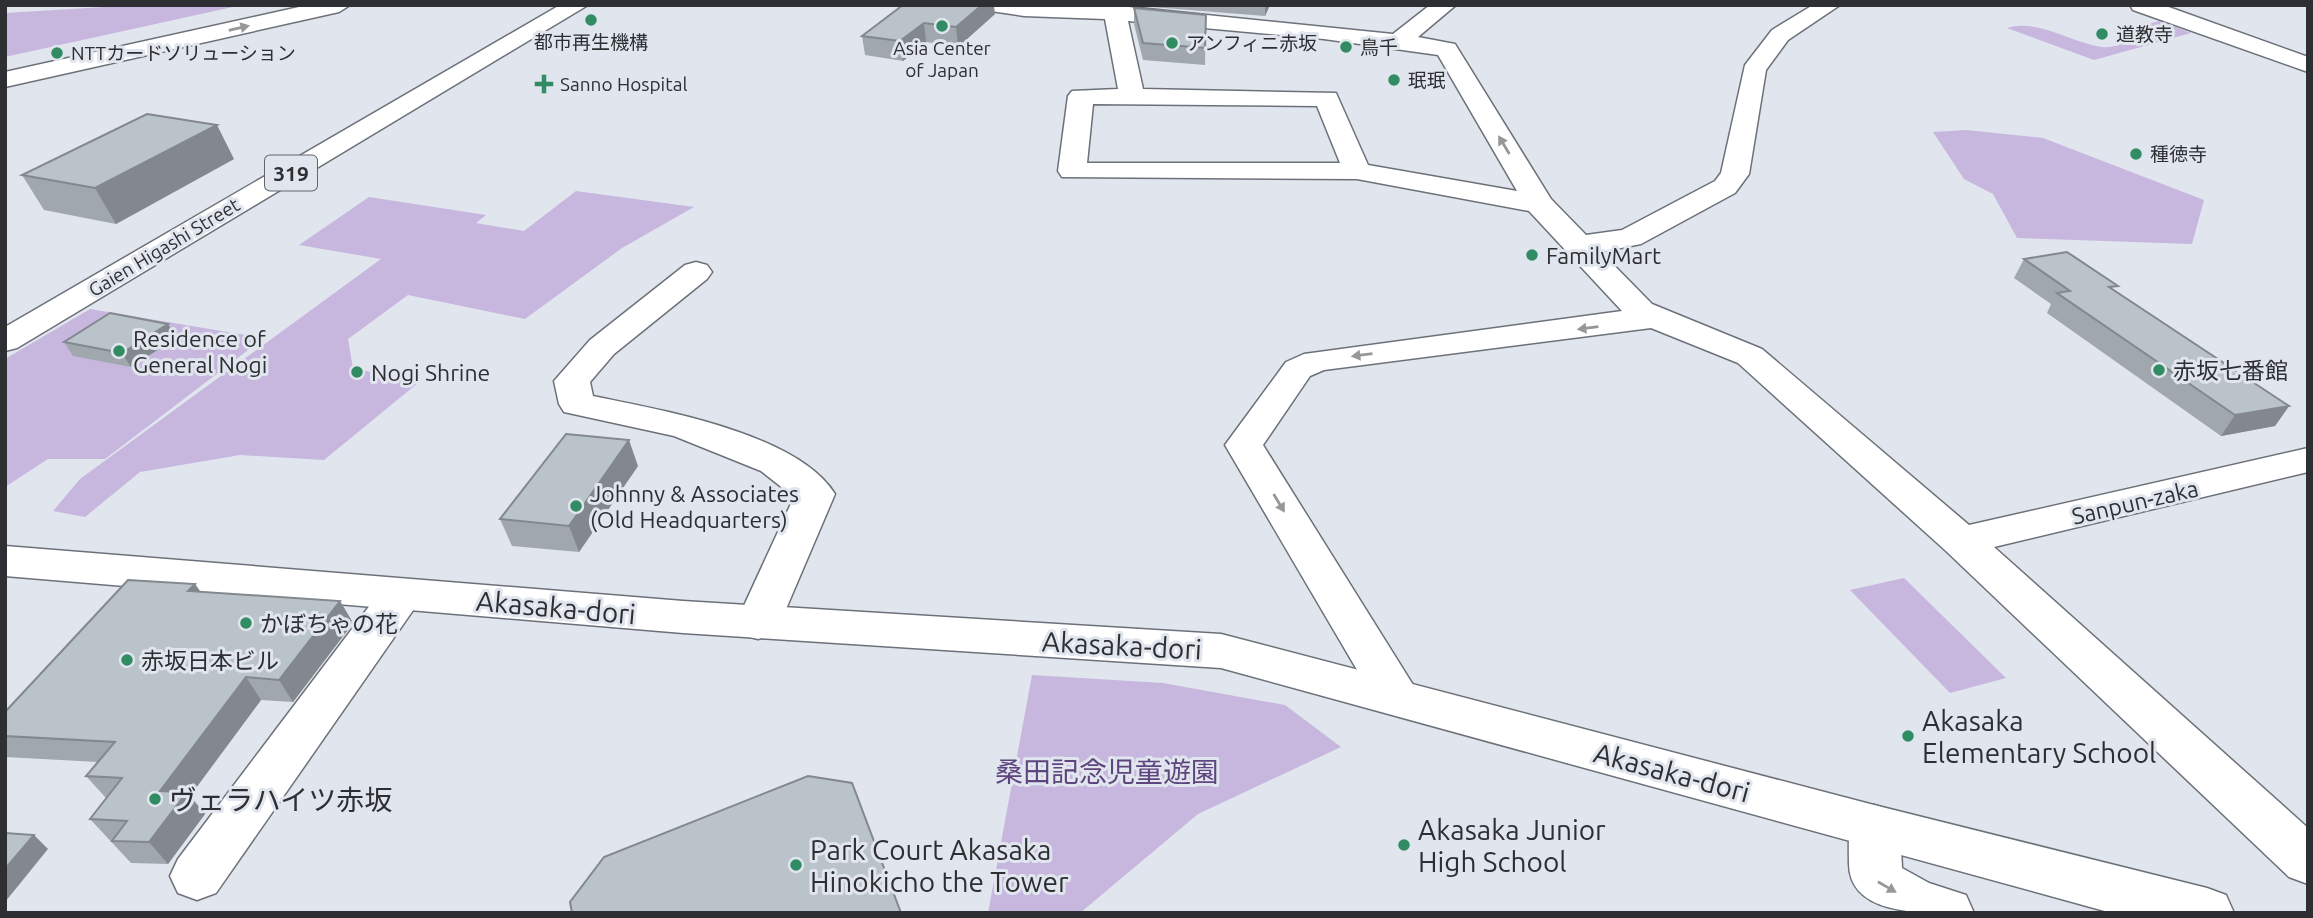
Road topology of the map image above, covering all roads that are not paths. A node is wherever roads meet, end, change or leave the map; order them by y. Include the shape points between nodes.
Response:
1 (339, 5) edge
2 (559, 5) edge
3 (577, 5) edge
4 (992, 5) edge
5 (1446, 5) edge
6 (1829, 5) edge
7 (2141, 5) edge
8 (1115, 13) junction
9 (1398, 41) junction
10 (2308, 65) edge
11 (5, 80) edge
12 (1132, 95) junction
13 (1357, 171) junction
14 (1539, 204) junction
15 (1577, 246) junction
16 (696, 272) dead end
17 (1655, 317) junction
18 (5, 326) edge
19 (5, 341) edge
20 (2308, 460) edge
21 (1961, 541) junction
22 (5, 561) edge
23 (401, 595) junction
24 (758, 622) junction
25 (1397, 696) junction
26 (1874, 827) junction
27 (2308, 861) edge
28 (197, 876) dead end
29 (1947, 913) edge
30 (2207, 913) edge

11 -> 1 street
2 - 18 street, Gaien Higashi Street / 319
3 - 19 street, Gaien Higashi Street / 319
4 - 8 street via 1049,13
5 - 9 street
6 - 15 street via 1780,34 1754,70 1735,174 1725,187 1630,238
7 - 10 street
8 - 9 street via 1333,24
8 - 12 street
14 -> 9 street via 1447,49
12 - 13 street via 1327,98
12 - 13 street via 1081,96 1072,171
13 - 14 street
14 - 15 street
15 - 17 street via 1640,312
16 - 24 street via 602,347 572,381 577,404 684,426 775,462 815,494
17 - 21 street via 1749,356
17 -> 25 street via 1317,360 1298,369 1244,444
20 - 21 street, Sanpun-zaka
21 - 27 street
22 - 23 street, Akasaka-dori
23 - 24 street, Akasaka-dori
23 - 28 street
24 - 25 street, Akasaka-dori via 1221,651
25 - 26 street, Akasaka-dori
26 -> 29 street via 1876,881 1916,904
26 - 30 street, Akasaka-dori

